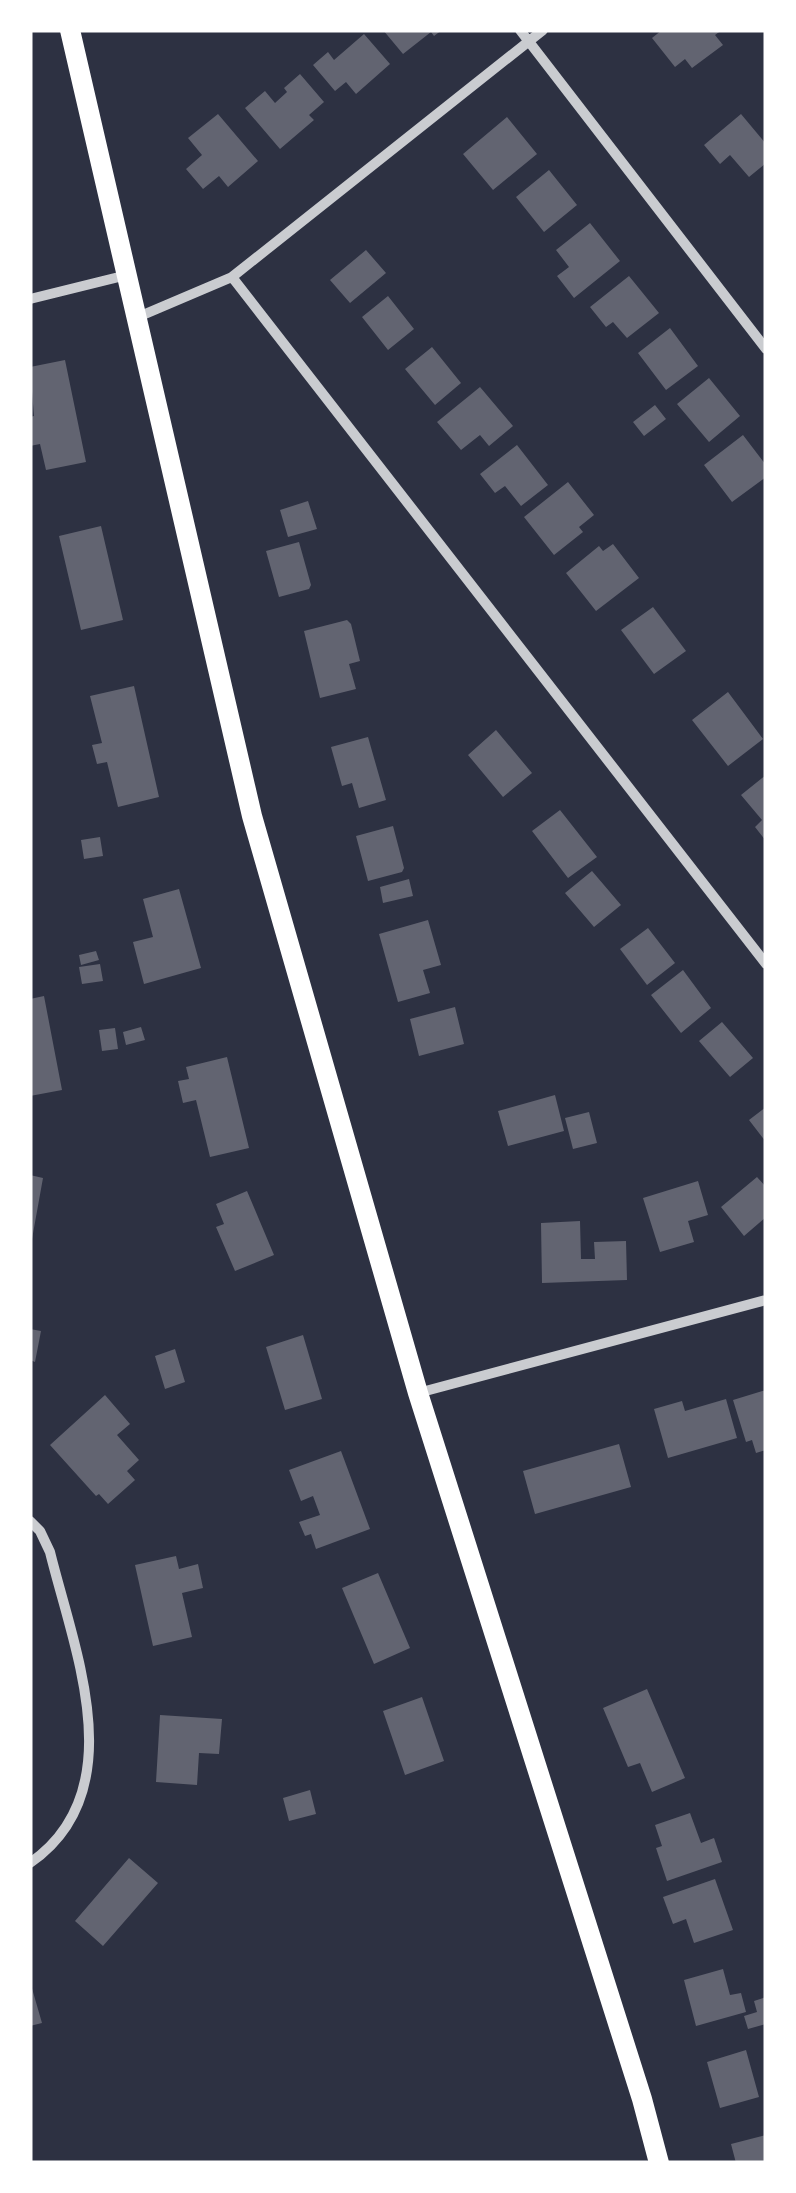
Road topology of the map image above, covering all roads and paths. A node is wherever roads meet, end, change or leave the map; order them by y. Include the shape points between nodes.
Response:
1 (70, 30) edge
2 (520, 30) edge
3 (543, 30) edge
4 (528, 41) junction
5 (127, 276) junction
6 (232, 277) junction
7 (30, 299) edge
8 (138, 317) junction
9 (766, 349) edge
10 (766, 964) edge
11 (766, 1300) edge
12 (418, 1393) junction
13 (30, 1521) edge
14 (30, 1863) edge
15 (658, 2163) edge

1 - 5 main road
2 - 4 street
3 - 4 street
4 - 6 street
4 - 9 street
5 - 7 street
5 - 8 main road
6 - 8 street
6 - 10 street
8 - 12 main road via 252,816
11 - 12 street
12 - 15 main road
13 - 14 street via 50,1552 91,1718 90,1765 80,1800 63,1832

